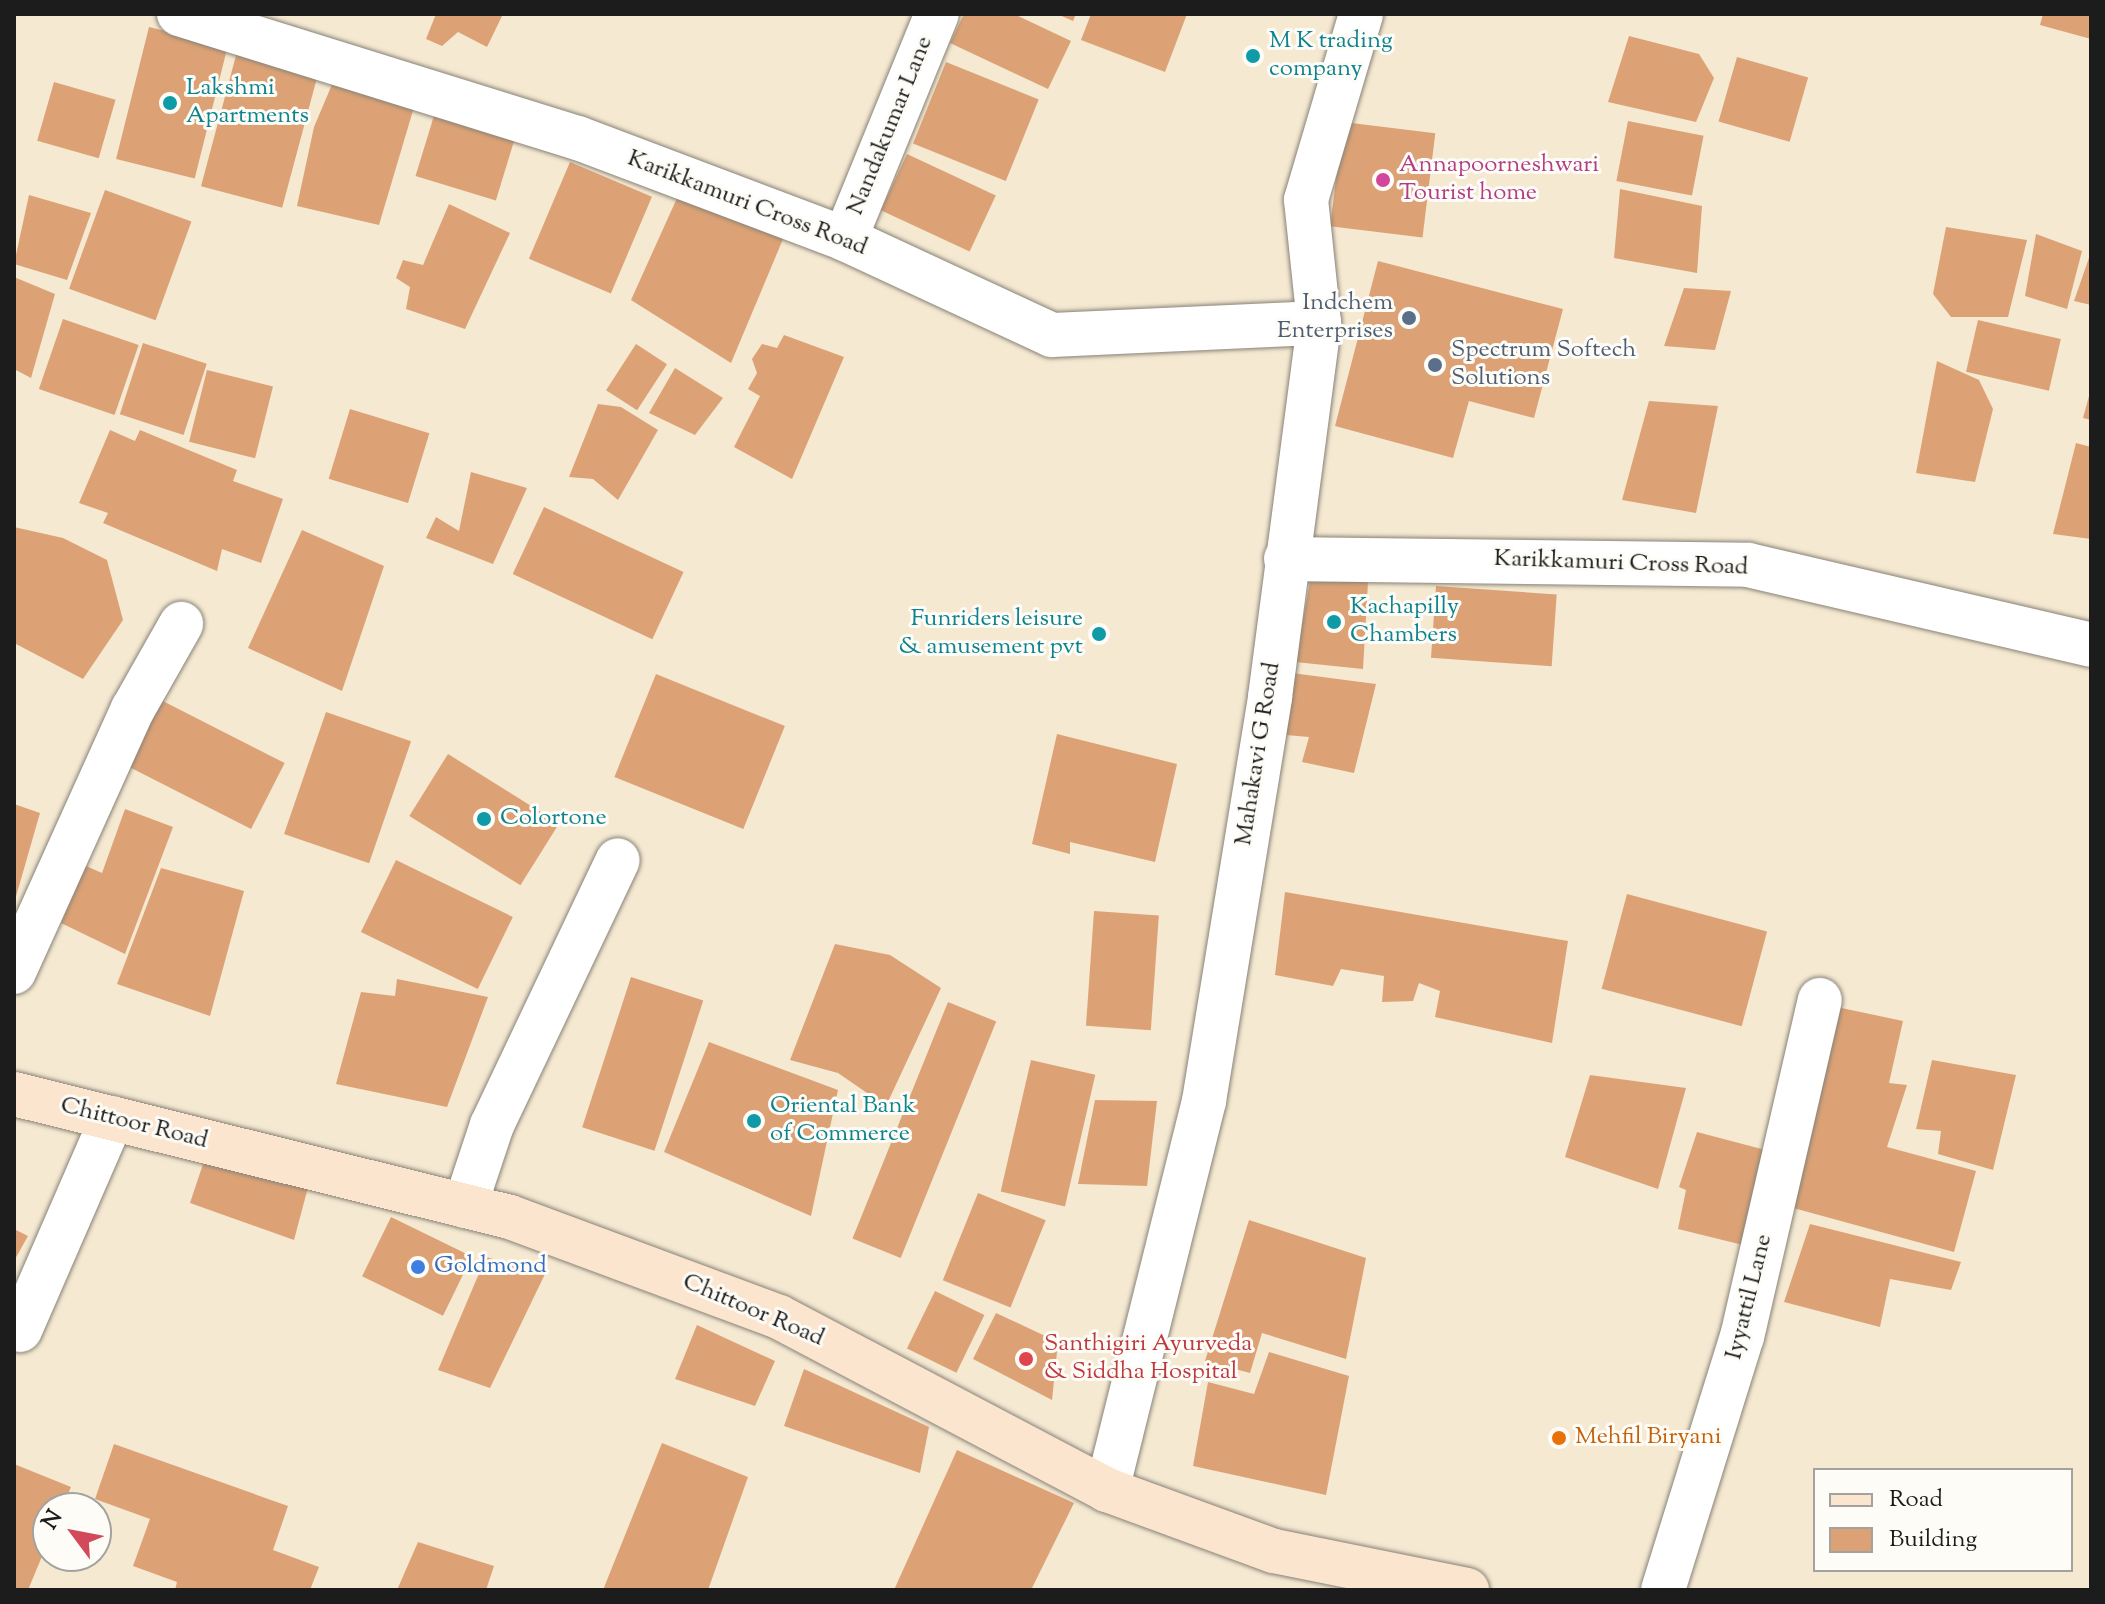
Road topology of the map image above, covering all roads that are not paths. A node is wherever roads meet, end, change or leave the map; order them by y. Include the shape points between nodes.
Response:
1 (179, 14) edge
2 (937, 14) edge
3 (1361, 14) edge
4 (845, 239) junction
5 (1319, 323) junction
6 (1286, 559) junction
7 (181, 624) dead end
8 (2091, 645) edge
9 (618, 860) dead end
10 (14, 972) edge
11 (1820, 1000) dead end
12 (14, 1094) edge
13 (112, 1118) junction
14 (465, 1206) junction
15 (20, 1330) dead end
16 (1107, 1490) junction
17 (1467, 1590) edge
18 (1663, 1590) edge

1 - 4 street, Karikkamuri Cross Road via 578,138
2 - 4 street, Nandakumar Lane
3 - 5 street, Mahakavi G Road via 1306,200
4 - 5 street, Karikkamuri Cross Road via 1052,335
5 - 6 street, Mahakavi G Road
6 - 8 street, Karikkamuri Cross Road via 1748,565
6 - 16 street, Mahakavi G Road via 1204,1101
7 - 10 street via 133,709
9 - 14 street via 492,1125
11 - 18 street, Iyyattil Lane via 1742,1337
12 - 13 main road, Chittoor Road
13 - 14 main road, Chittoor Road
13 - 15 street
14 - 16 main road, Chittoor Road via 779,1317
16 - 17 main road, Chittoor Road via 1274,1551

